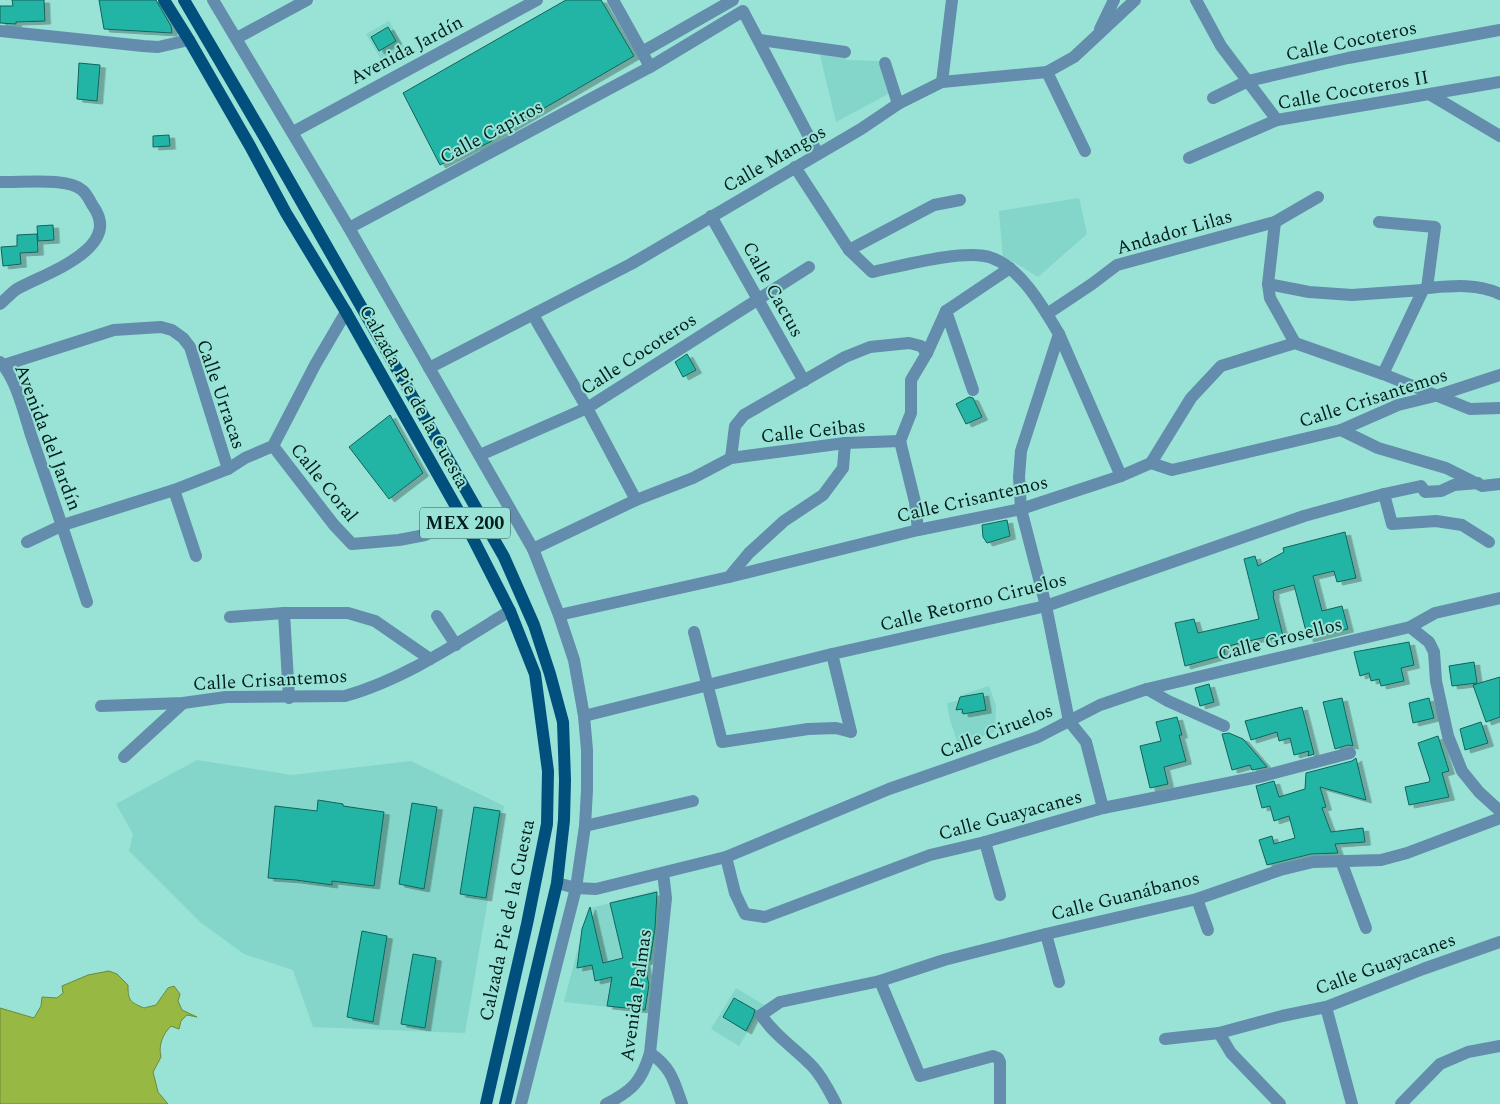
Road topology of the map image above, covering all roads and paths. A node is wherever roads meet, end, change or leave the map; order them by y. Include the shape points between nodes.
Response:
1 (164, 0) edge
2 (184, 0) edge
3 (213, 0) edge
4 (306, 0) edge
5 (537, 0) edge
6 (613, 0) edge
7 (733, 0) edge
8 (952, 0) edge
9 (1114, 0) edge
10 (1135, 0) edge
11 (1196, 0) edge
12 (1500, 30) edge
13 (0, 31) edge
14 (237, 38) junction
15 (1095, 38) junction
16 (189, 40) junction
17 (760, 40) junction
18 (642, 52) junction
19 (845, 52) dead end
20 (885, 63) dead end
21 (650, 67) junction
22 (1047, 72) junction
23 (1248, 81) junction
24 (942, 82) junction
25 (1500, 82) edge
26 (1431, 94) junction
27 (1213, 98) dead end
28 (898, 104) junction
29 (1277, 120) junction
30 (293, 132) junction
31 (1500, 136) edge
32 (1085, 151) dead end
33 (818, 154) junction
34 (1189, 158) dead end
35 (795, 166) junction
36 (0, 182) edge
37 (1318, 197) dead end
38 (960, 200) dead end
39 (711, 216) junction
40 (1275, 222) junction
41 (1379, 222) dead end
42 (349, 228) junction
43 (850, 250) junction
44 (809, 267) dead end
45 (1010, 268) junction
46 (1268, 284) junction
47 (1425, 289) junction
48 (1500, 294) edge
49 (758, 298) junction
50 (0, 304) edge
51 (946, 311) junction
52 (346, 312) junction
53 (1046, 314) junction
54 (533, 315) junction
55 (1059, 334) junction
56 (1295, 343) junction
57 (927, 353) junction
58 (2, 363) edge
59 (429, 368) junction
60 (1384, 374) junction
61 (1500, 375) edge
62 (804, 381) junction
63 (973, 390) dead end
64 (1440, 395) junction
65 (587, 408) junction
66 (1500, 408) edge
67 (1342, 430) junction
68 (900, 441) junction
69 (845, 443) junction
70 (272, 446) junction
71 (480, 455) junction
72 (731, 458) junction
73 (1151, 463) junction
74 (228, 469) junction
75 (1121, 476) junction
76 (1478, 483) junction
77 (1500, 484) edge
78 (174, 490) junction
79 (1384, 494) junction
80 (636, 500) junction
81 (1021, 509) junction
82 (463, 519) junction
83 (63, 525) junction
84 (918, 530) junction
85 (27, 542) dead end
86 (1489, 542) dead end
87 (533, 549) junction
88 (196, 556) dead end
89 (730, 577) junction
90 (1500, 598) edge
91 (87, 602) dead end
92 (1046, 606) junction
93 (510, 611) junction
94 (284, 613) junction
95 (559, 615) junction
96 (437, 616) dead end
97 (230, 617) dead end
98 (1410, 627) junction
99 (694, 632) dead end
100 (456, 644) junction
101 (832, 654) junction
102 (430, 660) junction
103 (707, 686) junction
104 (1148, 689) junction
105 (289, 698) junction
106 (182, 703) junction
107 (101, 706) dead end
108 (584, 716) junction
109 (1070, 721) junction
110 (1224, 726) dead end
111 (1350, 753) dead end
112 (124, 757) dead end
113 (693, 801) dead end
114 (1103, 808) junction
115 (1500, 811) edge
116 (1500, 818) edge
117 (585, 826) junction
118 (985, 842) junction
119 (726, 857) junction
120 (1341, 861) junction
121 (663, 873) junction
122 (558, 883) junction
123 (576, 888) junction
124 (1000, 895) dead end
125 (1197, 899) junction
126 (1366, 928) dead end
127 (1208, 930) dead end
128 (1046, 934) junction
129 (1500, 942) edge
130 (880, 981) junction
131 (1059, 982) dead end
132 (1326, 1007) junction
133 (1219, 1033) junction
134 (1164, 1039) dead end
135 (1500, 1046) edge
136 (650, 1053) junction
137 (486, 1104) edge
138 (504, 1104) edge
139 (521, 1104) edge
140 (606, 1104) edge
141 (682, 1104) edge
142 (836, 1104) edge
143 (1000, 1104) edge
144 (1280, 1104) edge
145 (1352, 1104) edge
146 (1401, 1104) edge

1 - 16 main road, Calzada Pie de la Cuesta / MEX 200
2 - 122 main road, Calzada Pie de la Cuesta / MEX 200 via 504,557 534,625 563,722 564,820
3 - 14 street
4 - 14 street
5 - 30 street, Avenida Jardín
6 - 18 street
7 - 18 street
8 - 24 street
9 - 15 street
10 - 15 street, Calle Mangos
11 - 23 street via 1221,46
12 - 23 street, Calle Cocoteros via 1348,58
13 - 16 street via 158,47
14 - 30 street
15 - 22 street, Calle Mangos via 1074,57
16 - 52 main road, Calzada Pie de la Cuesta / MEX 200
17 - 19 street
17 - 21 street, Calle Capiros via 743,11
17 - 33 street
18 - 21 street
20 - 28 street
21 - 42 street, Calle Capiros
22 - 24 street, Calle Mangos
22 - 32 street
23 - 27 street, Calle Cocoteros
23 - 29 street
24 - 28 street, Calle Mangos
25 - 26 street, Calle Cocoteros II
26 - 29 street, Calle Cocoteros II
26 - 31 street
28 - 33 street, Calle Mangos
29 - 34 street, Calle Cocoteros II
30 - 42 street
33 - 35 street, Calle Mangos
35 - 39 street, Calle Mangos
35 - 43 street
36 - 50 street via 64,182 76,187 82,190 98,212 100,229 94,243 82,255 16,290
37 - 40 street, Andador Lilas
38 - 43 street via 934,204
39 - 49 street, Calle Cactus
39 - 54 street, Calle Mangos via 631,264
40 - 46 street
40 - 53 street, Andador Lilas via 1117,265
41 - 47 street via 1435,227
42 - 59 street
43 - 45 street via 872,272 945,257 972,255 992,258
44 - 49 street, Calle Cocoteros
45 - 51 street
45 - 53 street via 1036,295
46 - 47 street via 1309,292 1352,295
46 - 56 street via 1270,298
47 - 48 street via 1465,286
47 - 60 street
49 - 62 street, Calle Cactus
49 - 65 street, Calle Cocoteros
51 - 57 street
51 - 63 street
52 - 70 street, Calle Urracas
52 - 82 main road, Calzada Pie de la Cuesta / MEX 200
53 - 55 street
54 - 59 street, Calle Mangos
54 - 65 street
55 - 75 street
55 - 81 street, Calle Ciruelos via 1021,451
56 - 60 street
56 - 73 street via 1221,366 1191,398
57 - 62 street via 920,346 909,343 870,347 844,357
57 - 68 street via 910,380 911,413
58 - 74 street, Calle Urracas via 114,330 161,327 172,330 190,347
58 - 83 street, Avenida del Jardín via 16,390
59 - 71 street
60 - 64 street
61 - 64 street, Calle Crisantemos
62 - 72 street via 744,415 735,426
64 - 66 street via 1470,409
64 - 67 street, Calle Crisantemos via 1398,405
65 - 71 street, Calle Cocoteros
65 - 80 street
67 - 73 street, Calle Crisantemos via 1172,470
67 - 76 street via 1378,448 1446,468
68 - 69 street, Calle Ceibas
68 - 84 street via 916,502
69 - 72 street, Calle Ceibas
69 - 89 street via 843,468 823,495 777,527 749,553
70 - 74 street, Calle Urracas
70 - 82 street, Calle Coral via 352,544 425,535
71 - 87 street
72 - 80 street, Calle Ceibas via 693,478
73 - 75 street, Calle Crisantemos
74 - 78 street, Calle Urracas
75 - 81 street, Calle Crisantemos
76 - 77 street via 1482,486
76 - 79 street, Calle Retorno Ciruelos via 1425,492 1421,486
78 - 83 street, Calle Urracas
78 - 88 street
79 - 86 street via 1392,524 1436,521 1462,526
79 - 92 street, Calle Retorno Ciruelos via 1304,516
80 - 87 street, Calle Ceibas
81 - 84 street, Calle Crisantemos
81 - 92 street, Calle Ciruelos
82 - 93 main road, Calzada Pie de la Cuesta / MEX 200
83 - 85 street, Calle Urracas
83 - 91 street, Avenida del Jardín
84 - 89 street, Calle Crisantemos
87 - 95 street
89 - 95 street, Calle Crisantemos
90 - 98 street, Calle Grosellos via 1434,613
92 - 101 street, Calle Retorno Ciruelos
92 - 109 street, Calle Ciruelos
93 - 100 street, Calle Crisantemos
93 - 137 main road, Calzada Pie de la Cuesta / MEX 200 via 536,674 548,771 547,824
94 - 97 street
94 - 102 street via 348,613 375,620
94 - 105 street
95 - 108 street via 574,660
96 - 100 street
98 - 104 street, Calle Grosellos
98 - 115 street via 1429,642 1434,652 1436,681 1446,727 1462,771
99 - 103 street
100 - 102 street, Calle Crisantemos
101 - 103 street, Calle Retorno Ciruelos
101 - 103 street via 851,732 836,728 808,729 722,742
102 - 105 street, Calle Crisantemos via 354,694
103 - 108 street, Calle Retorno Ciruelos
104 - 109 street, Calle Grosellos via 1100,705
104 - 110 street
105 - 106 street, Calle Crisantemos via 226,697
106 - 107 street, Calle Crisantemos
106 - 112 street
108 - 117 street via 587,750
109 - 114 street via 1086,742
109 - 119 street, Calle Ciruelos via 1038,737 889,789
111 - 114 street, Calle Guayacanes via 1263,776
113 - 117 street
114 - 118 street, Calle Guayacanes
116 - 120 street, Calle Guanábanos via 1380,860
117 - 123 street
118 - 119 street, Calle Guayacanes via 930,855 765,917 745,914 735,893
118 - 124 street
119 - 121 street, Calle Ciruelos
120 - 125 street, Calle Guanábanos via 1313,862 1280,870
120 - 126 street
121 - 123 street, Calle Ciruelos via 596,889
121 - 136 street, Avenida Palmas via 666,898
122 - 123 street, Calle Ciruelos
122 - 138 main road, Calzada Pie de la Cuesta / MEX 200
123 - 139 street
125 - 127 street
125 - 128 street, Calle Guanábanos
128 - 130 street, Calle Guanábanos via 944,960
128 - 131 street
129 - 132 street, Calle Guayacanes
130 - 142 street, Calle Guanábanos via 780,1002 761,1015 770,1028 814,1068
130 - 143 street via 920,1076 993,1056 1000,1062
132 - 133 street, Calle Guayacanes
132 - 145 street
133 - 134 street, Calle Guayacanes
133 - 144 street via 1231,1053
135 - 146 street via 1468,1052 1440,1064
136 - 140 street, Avenida Palmas via 637,1082 624,1095
136 - 141 street via 662,1061

